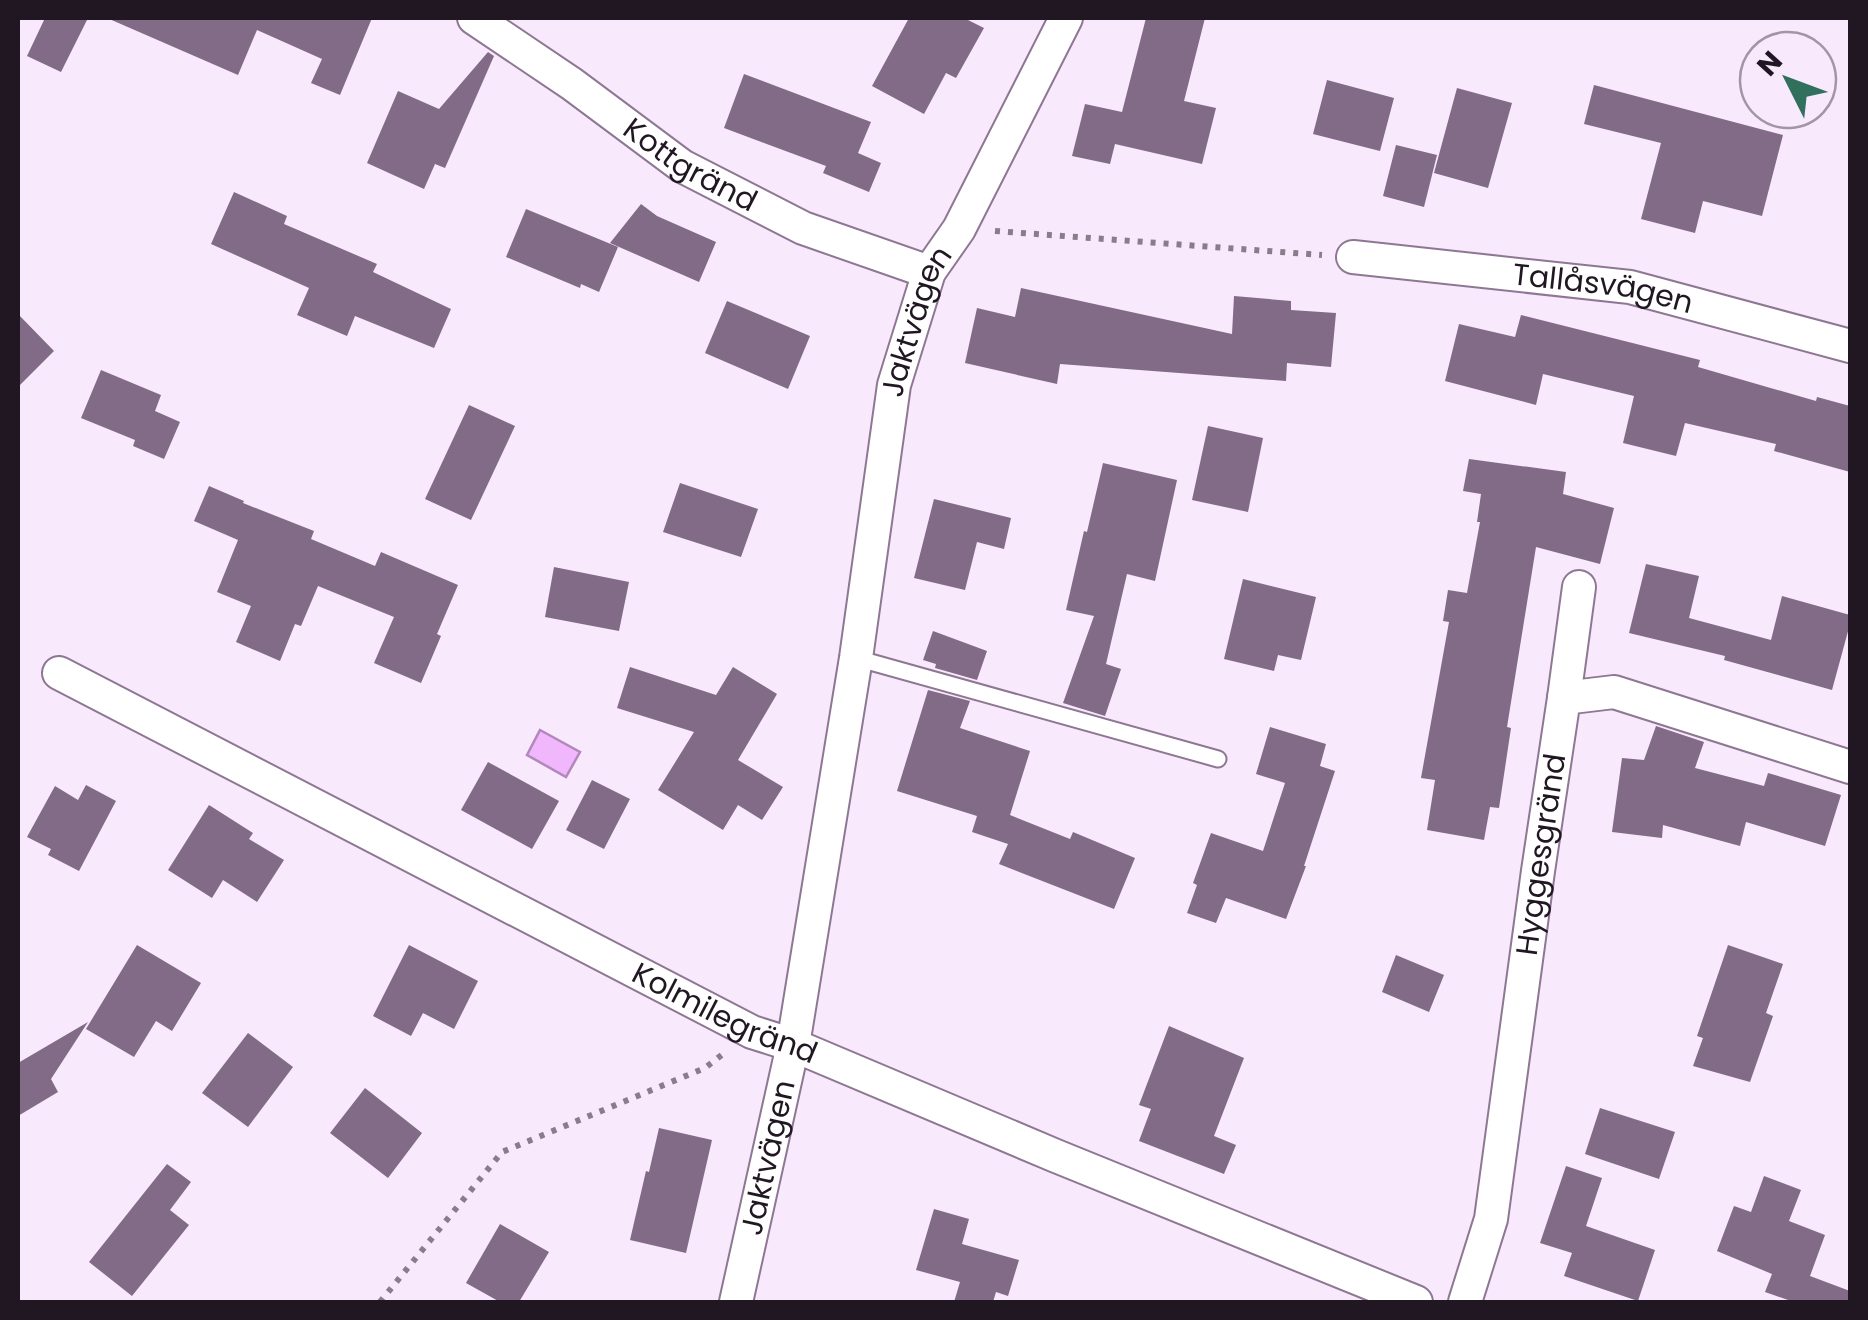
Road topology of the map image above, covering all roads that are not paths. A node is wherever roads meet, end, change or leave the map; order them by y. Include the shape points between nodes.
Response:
1 (474, 18) edge
2 (1066, 18) edge
3 (1353, 257) road end
4 (928, 272) junction
5 (1850, 346) edge
6 (1579, 587) dead end
7 (856, 658) junction
8 (59, 673) dead end
9 (1564, 698) junction
10 (1218, 759) dead end
11 (1850, 767) edge
12 (793, 1045) junction
13 (736, 1302) edge
14 (1416, 1302) edge
15 (1465, 1302) edge

1 - 4 street, Kottgränd via 682,166 803,228
2 - 4 street, Jaktvägen via 959,229
3 - 5 street, Tallåsvägen via 1630,288
4 - 7 street, Jaktvägen via 894,385
6 - 9 street, Hyggesgränd
7 - 10 lane
7 - 12 street, Jaktvägen
8 - 12 street, Kolmilegränd via 752,1032
9 - 11 street via 1614,692
9 - 15 street, Hyggesgränd via 1491,1219
12 - 13 street, Jaktvägen
12 - 14 street, Kolmilegränd

